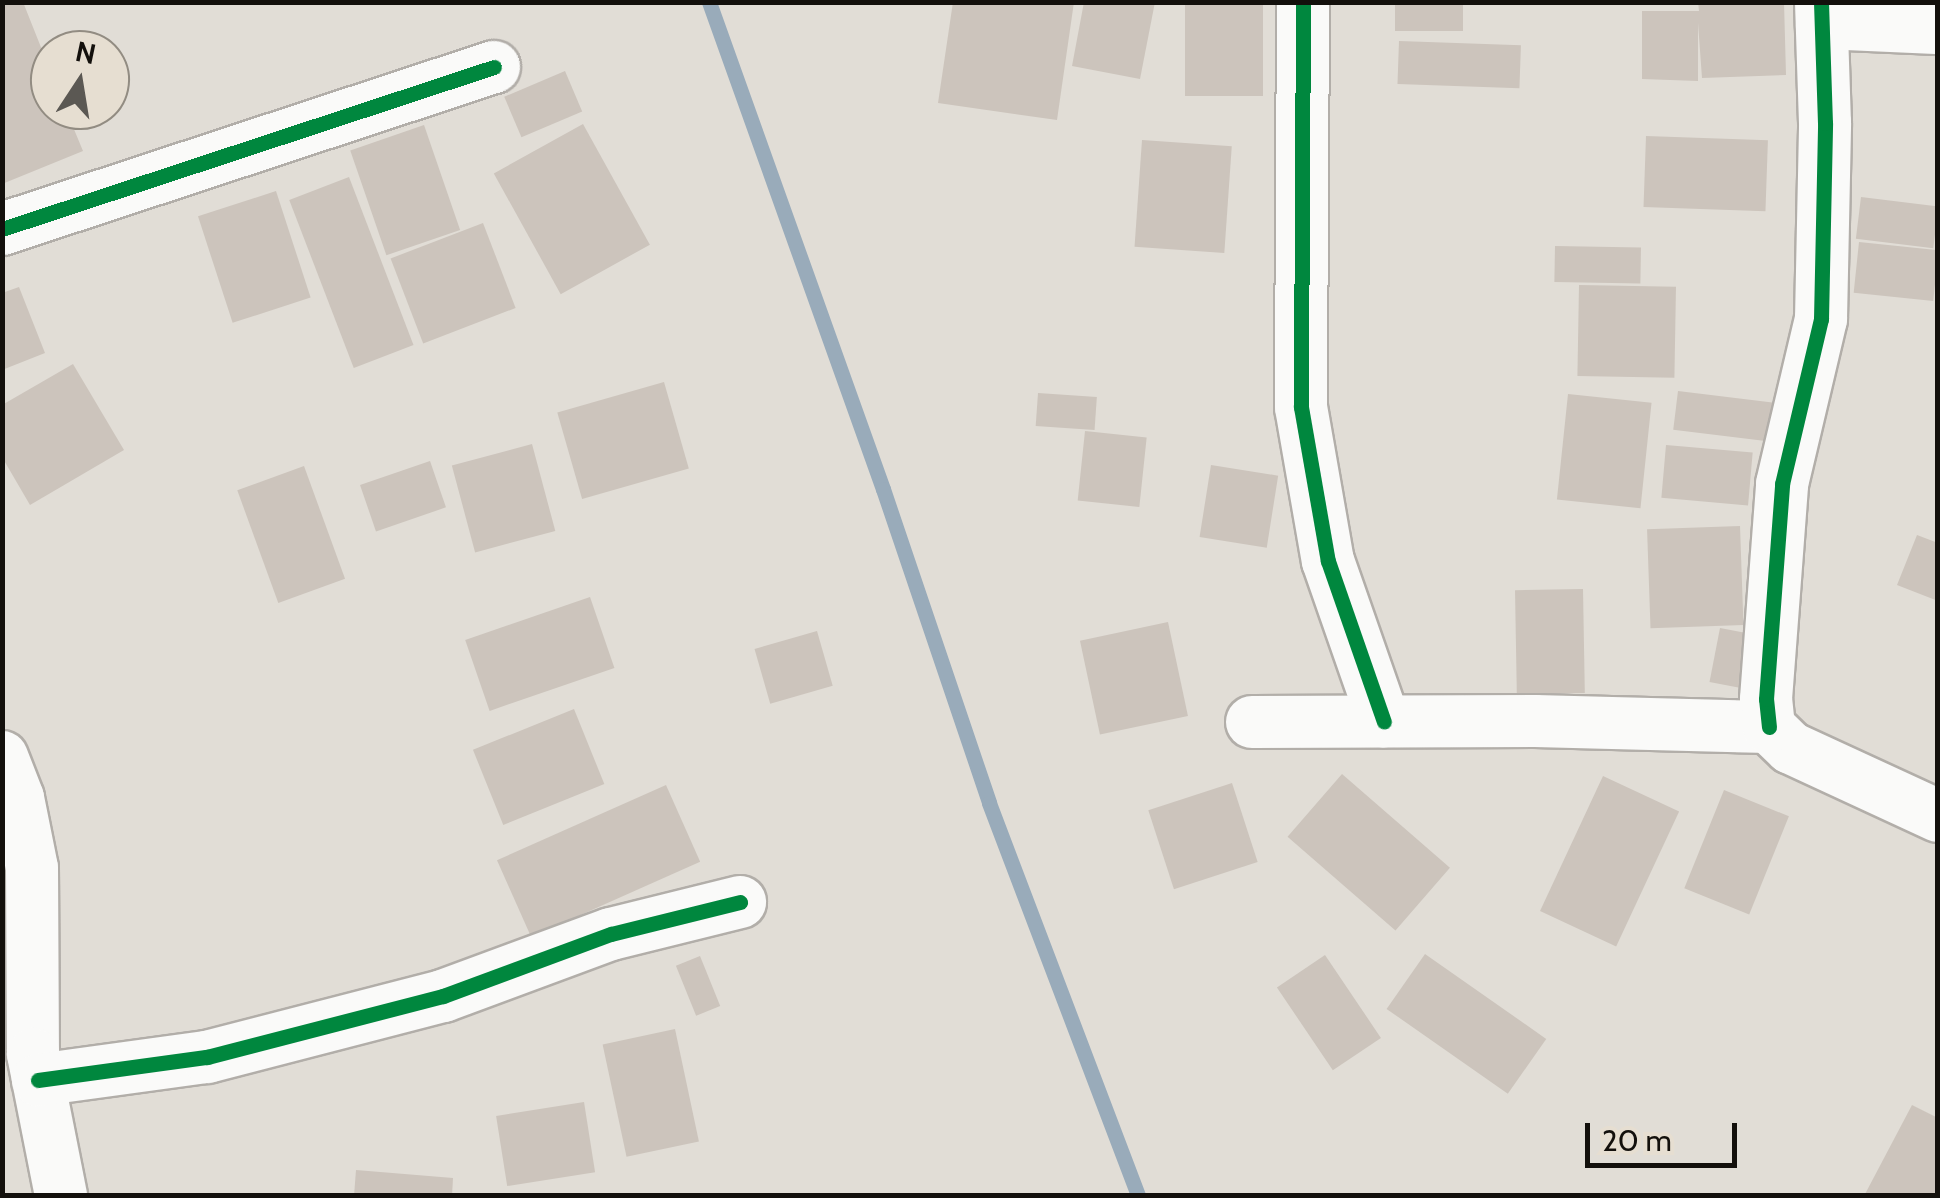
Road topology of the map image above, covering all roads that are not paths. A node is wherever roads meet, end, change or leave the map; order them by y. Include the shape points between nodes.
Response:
1 (1303, 2) edge
2 (1821, 13) edge
3 (1938, 28) edge
4 (494, 67) dead end
5 (2, 229) edge
6 (1252, 722) dead end
7 (1384, 722) junction
8 (1769, 728) junction
9 (2, 757) edge
10 (1938, 816) edge
11 (740, 902) dead end
12 (25, 1063) edge
13 (62, 1196) edge

1 - 7 street via 1301,407 1328,561
2 - 3 street
2 - 8 street via 1821,319 1782,484
4 - 5 street
6 - 7 street
7 - 8 street
8 - 10 street via 1791,748
9 - 12 street via 32,868
11 - 12 street via 612,934 443,996 207,1057
12 - 13 street

